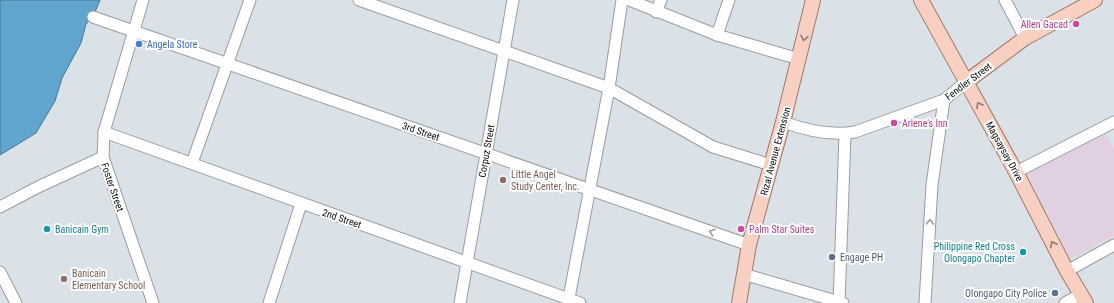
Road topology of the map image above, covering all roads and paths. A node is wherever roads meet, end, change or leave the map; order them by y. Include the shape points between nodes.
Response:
1 (143, 0) edge
2 (250, 0) edge
3 (359, 0) edge
4 (513, 0) edge
5 (622, 0) edge
6 (629, 0) edge
7 (661, 0) edge
8 (729, 0) edge
9 (813, 0) edge
10 (921, 0) edge
11 (1004, 0) edge
12 (1095, 0) edge
13 (656, 12) junction
14 (93, 16) dead end
15 (133, 30) junction
16 (717, 35) junction
17 (1025, 38) junction
18 (504, 52) junction
19 (799, 59) junction
20 (226, 64) junction
21 (966, 82) junction
22 (609, 88) junction
23 (944, 100) junction
24 (784, 122) junction
25 (1114, 122) edge
26 (104, 132) junction
27 (845, 134) junction
28 (486, 153) junction
29 (103, 158) junction
30 (192, 163) junction
31 (771, 165) junction
32 (1016, 172) junction
33 (590, 190) junction
34 (301, 204) junction
35 (0, 207) edge
36 (749, 245) junction
37 (1114, 245) edge
38 (468, 263) junction
39 (1067, 271) junction
40 (0, 272) edge
41 (743, 274) junction
42 (1083, 299) edge
43 (568, 301) edge
44 (273, 302) edge
45 (16, 303) edge
46 (153, 303) edge
47 (460, 303) edge
48 (580, 303) edge
49 (739, 303) edge
50 (840, 303) edge
51 (925, 303) edge
52 (1065, 303) edge

1 - 15 street, Foster Street
2 - 20 street
3 - 18 street
4 - 18 street, Corpuz Street
5 - 22 street
6 - 13 street
7 - 13 street
8 - 16 street
9 -> 19 main road, Rizal Avenue Extension
10 - 21 main road, Magsaysay Drive
11 - 17 street
12 - 17 main road, Fendler Street
13 - 16 street
14 - 15 street, 3rd Street
15 - 20 street, 3rd Street
15 - 26 street, Foster Street
16 - 19 street
17 - 21 main road, Fendler Street
18 - 22 street
18 - 28 street, Corpuz Street
19 - 24 main road, Rizal Avenue Extension
20 - 28 street, 3rd Street
20 - 30 street
21 - 23 street, Fendler Street
32 -> 21 main road, Magsaysay Drive
22 - 31 street via 713,146
22 - 33 street
23 - 27 street, Fendler Street
51 -> 23 street via 932,185
24 - 27 street, Fendler Street via 824,132
24 - 31 main road, Rizal Avenue Extension
25 - 32 street
26 - 29 street, Foster Street
26 - 30 street, 2nd Street
27 - 50 street
28 - 33 street, 3rd Street
28 - 38 street, Corpuz Street
29 - 35 street
29 - 46 street, Foster Street
30 - 34 street, 2nd Street
31 - 36 main road, Rizal Avenue Extension
39 -> 32 main road, Magsaysay Drive
36 -> 33 street, 3rd Street
33 - 43 street
34 - 38 street, 2nd Street
34 - 44 street
36 - 41 main road, Rizal Avenue Extension
37 - 39 street
38 - 43 street, 2nd Street
38 - 47 street, Corpuz Street
39 - 42 main road, Magsaysay Drive
40 - 45 street
41 - 49 main road, Rizal Avenue Extension
41 - 50 street
42 - 52 street
43 - 48 street, 2nd Street

